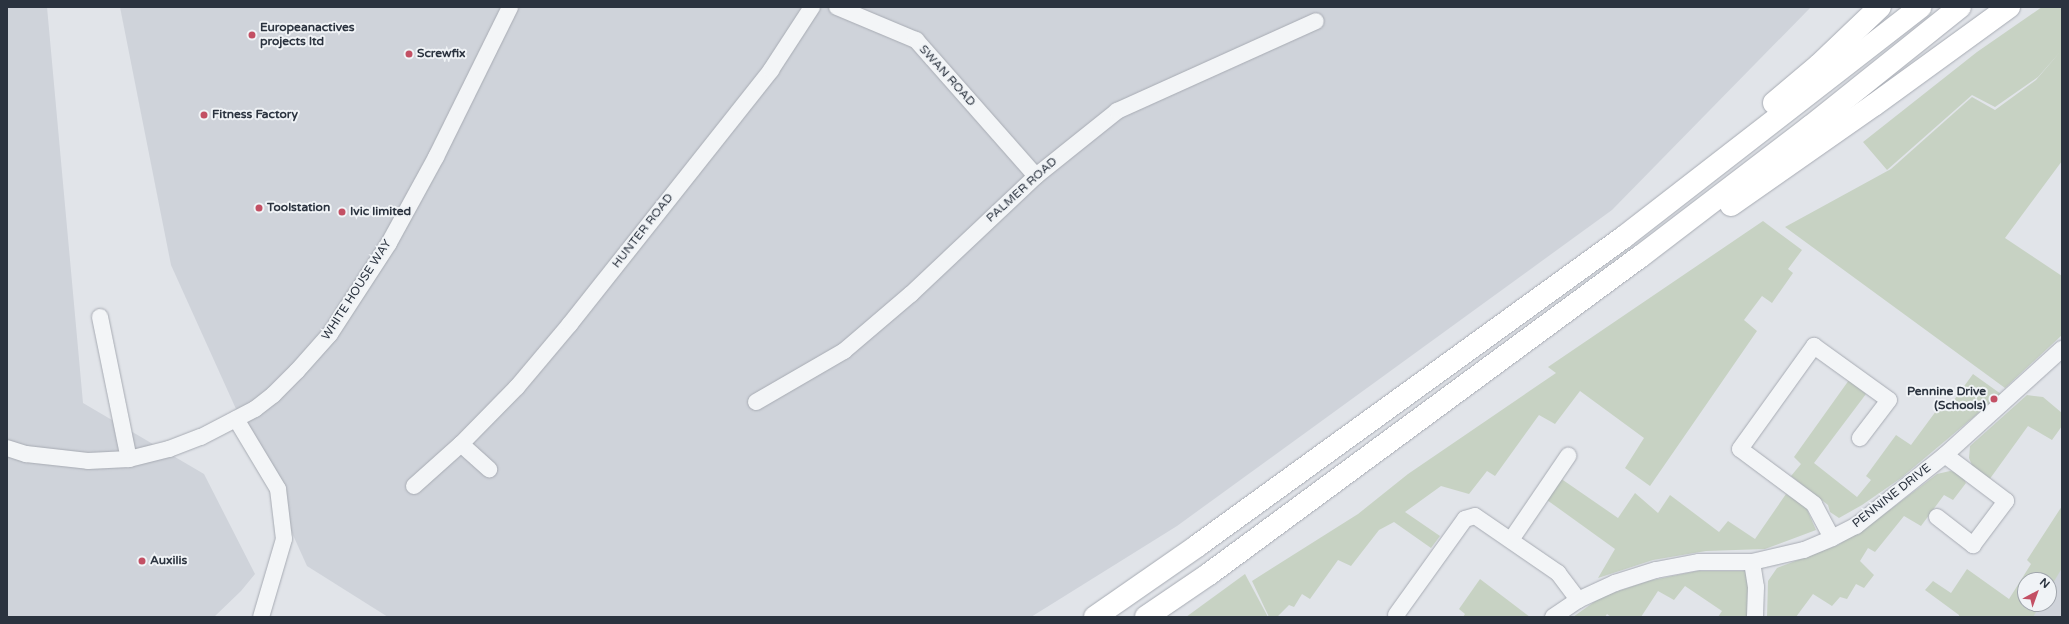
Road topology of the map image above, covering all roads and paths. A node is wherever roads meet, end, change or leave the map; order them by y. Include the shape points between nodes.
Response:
1 (510, 7) edge
2 (812, 7) edge
3 (837, 7) edge
4 (1880, 7) edge
5 (1920, 7) edge
6 (1960, 7) edge
7 (2009, 7) edge
8 (1316, 21) dead end
9 (1036, 176) junction
10 (1624, 236) junction
11 (1642, 256) junction
12 (100, 316) dead end
13 (2062, 349) edge
14 (756, 402) dead end
15 (236, 419) junction
16 (1860, 438) dead end
17 (461, 444) junction
18 (7, 448) edge
19 (1945, 454) junction
20 (1568, 456) dead end
21 (129, 459) junction
22 (489, 469) dead end
23 (414, 486) dead end
24 (1937, 517) dead end
25 (1832, 538) junction
26 (1511, 540) junction
27 (1752, 562) junction
28 (1578, 600) junction
29 (1396, 615) dead end
30 (261, 617) edge
31 (1095, 617) edge
32 (1146, 617) edge
33 (1553, 617) edge
34 (1755, 617) edge

1 - 15 street, WHITE HOUSE WAY via 415,198 330,334 272,395
2 - 17 street, HUNTER ROAD via 771,70 570,324 517,387
3 - 9 street, SWAN ROAD via 916,40
4 - 10 highway via 1819,65 1699,164
5 - 10 highway
6 - 11 highway via 1810,127
7 - 11 highway via 1769,179 1732,204
8 - 9 street, PALMER ROAD via 1117,111
9 - 14 street, PALMER ROAD via 911,294 844,351
10 - 31 highway
11 - 32 highway via 1209,574
12 - 21 street
13 - 19 street, PENNINE DRIVE
15 - 21 street, WHITE HOUSE WAY via 201,437 169,449
15 - 30 street via 278,489 284,539
16 - 25 street via 1888,400 1814,346 1740,449 1814,504
17 - 22 street
17 - 23 street, HUNTER ROAD
18 - 21 street, WHITE HOUSE WAY via 26,454 88,461
19 - 24 street via 2006,501 1973,545
19 - 25 street, PENNINE DRIVE via 1856,526
20 - 26 street
25 - 27 street, PENNINE DRIVE via 1804,550
26 - 28 street via 1558,573
26 - 29 street via 1476,516 1465,519
27 - 28 street, PENNINE DRIVE via 1700,562 1656,570 1615,583
27 - 34 street via 1756,587
28 - 33 street, PENNINE DRIVE

